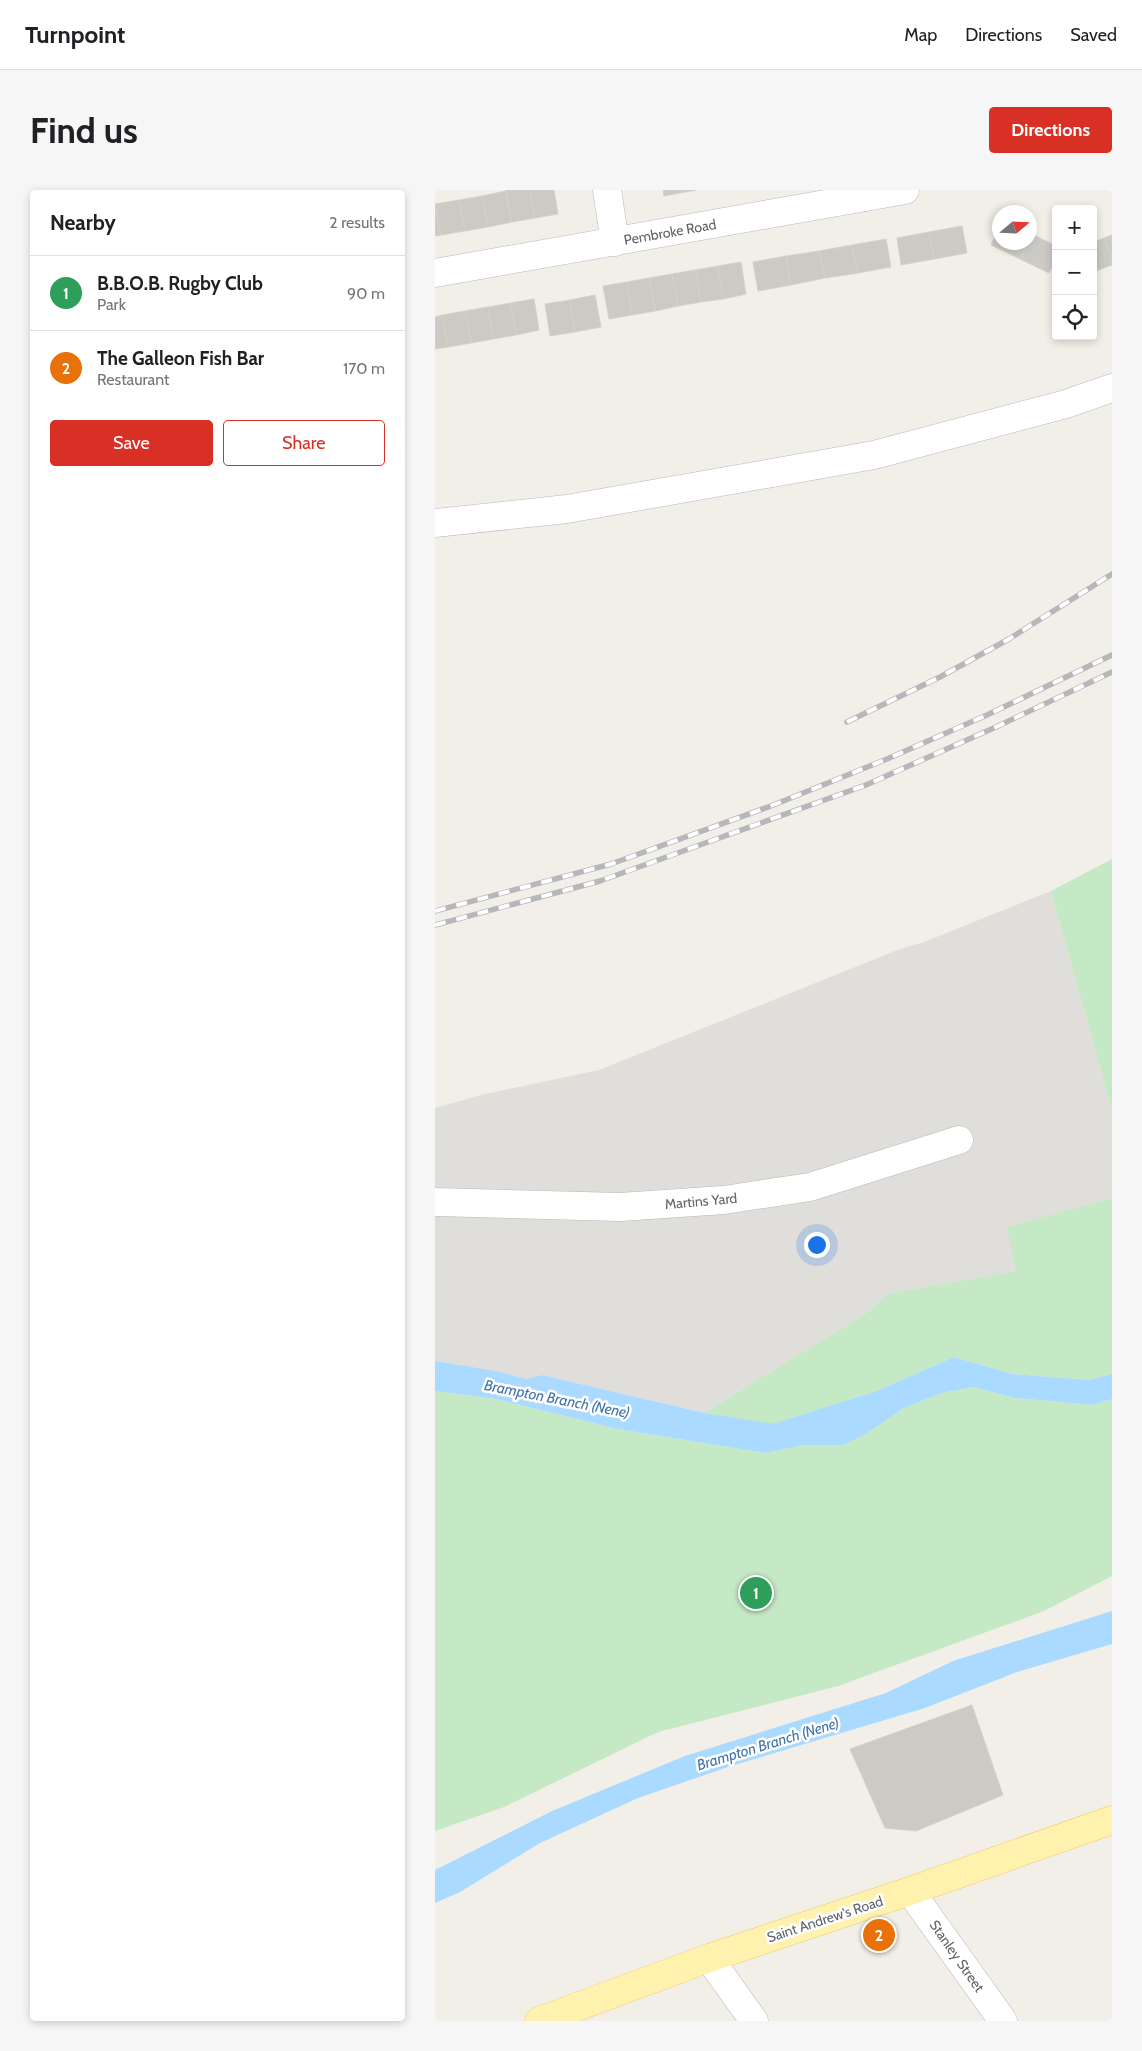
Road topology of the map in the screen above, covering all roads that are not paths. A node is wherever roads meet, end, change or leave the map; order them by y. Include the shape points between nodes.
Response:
1 (607, 190) edge
2 (905, 190) edge
3 (615, 242) junction
4 (435, 273) edge
5 (1112, 388) edge
6 (435, 523) edge
7 (959, 1140) dead end
8 (435, 1202) edge
9 (1111, 1823) edge
10 (911, 1891) junction
11 (709, 1958) junction
12 (539, 2021) edge
13 (754, 2021) edge
14 (1003, 2021) edge

1 - 3 street
2 - 3 street, Pembroke Road
3 - 4 street, Pembroke Road
5 - 6 street via 1066,404 874,455 567,509
7 - 8 street, Martins Yard via 811,1187 724,1200 620,1206
9 - 10 main road, Saint Andrew's Road
10 - 11 main road, Saint Andrew's Road
10 - 14 street, Stanley Street
11 - 12 main road, Saint Andrew's Road
11 - 13 street

